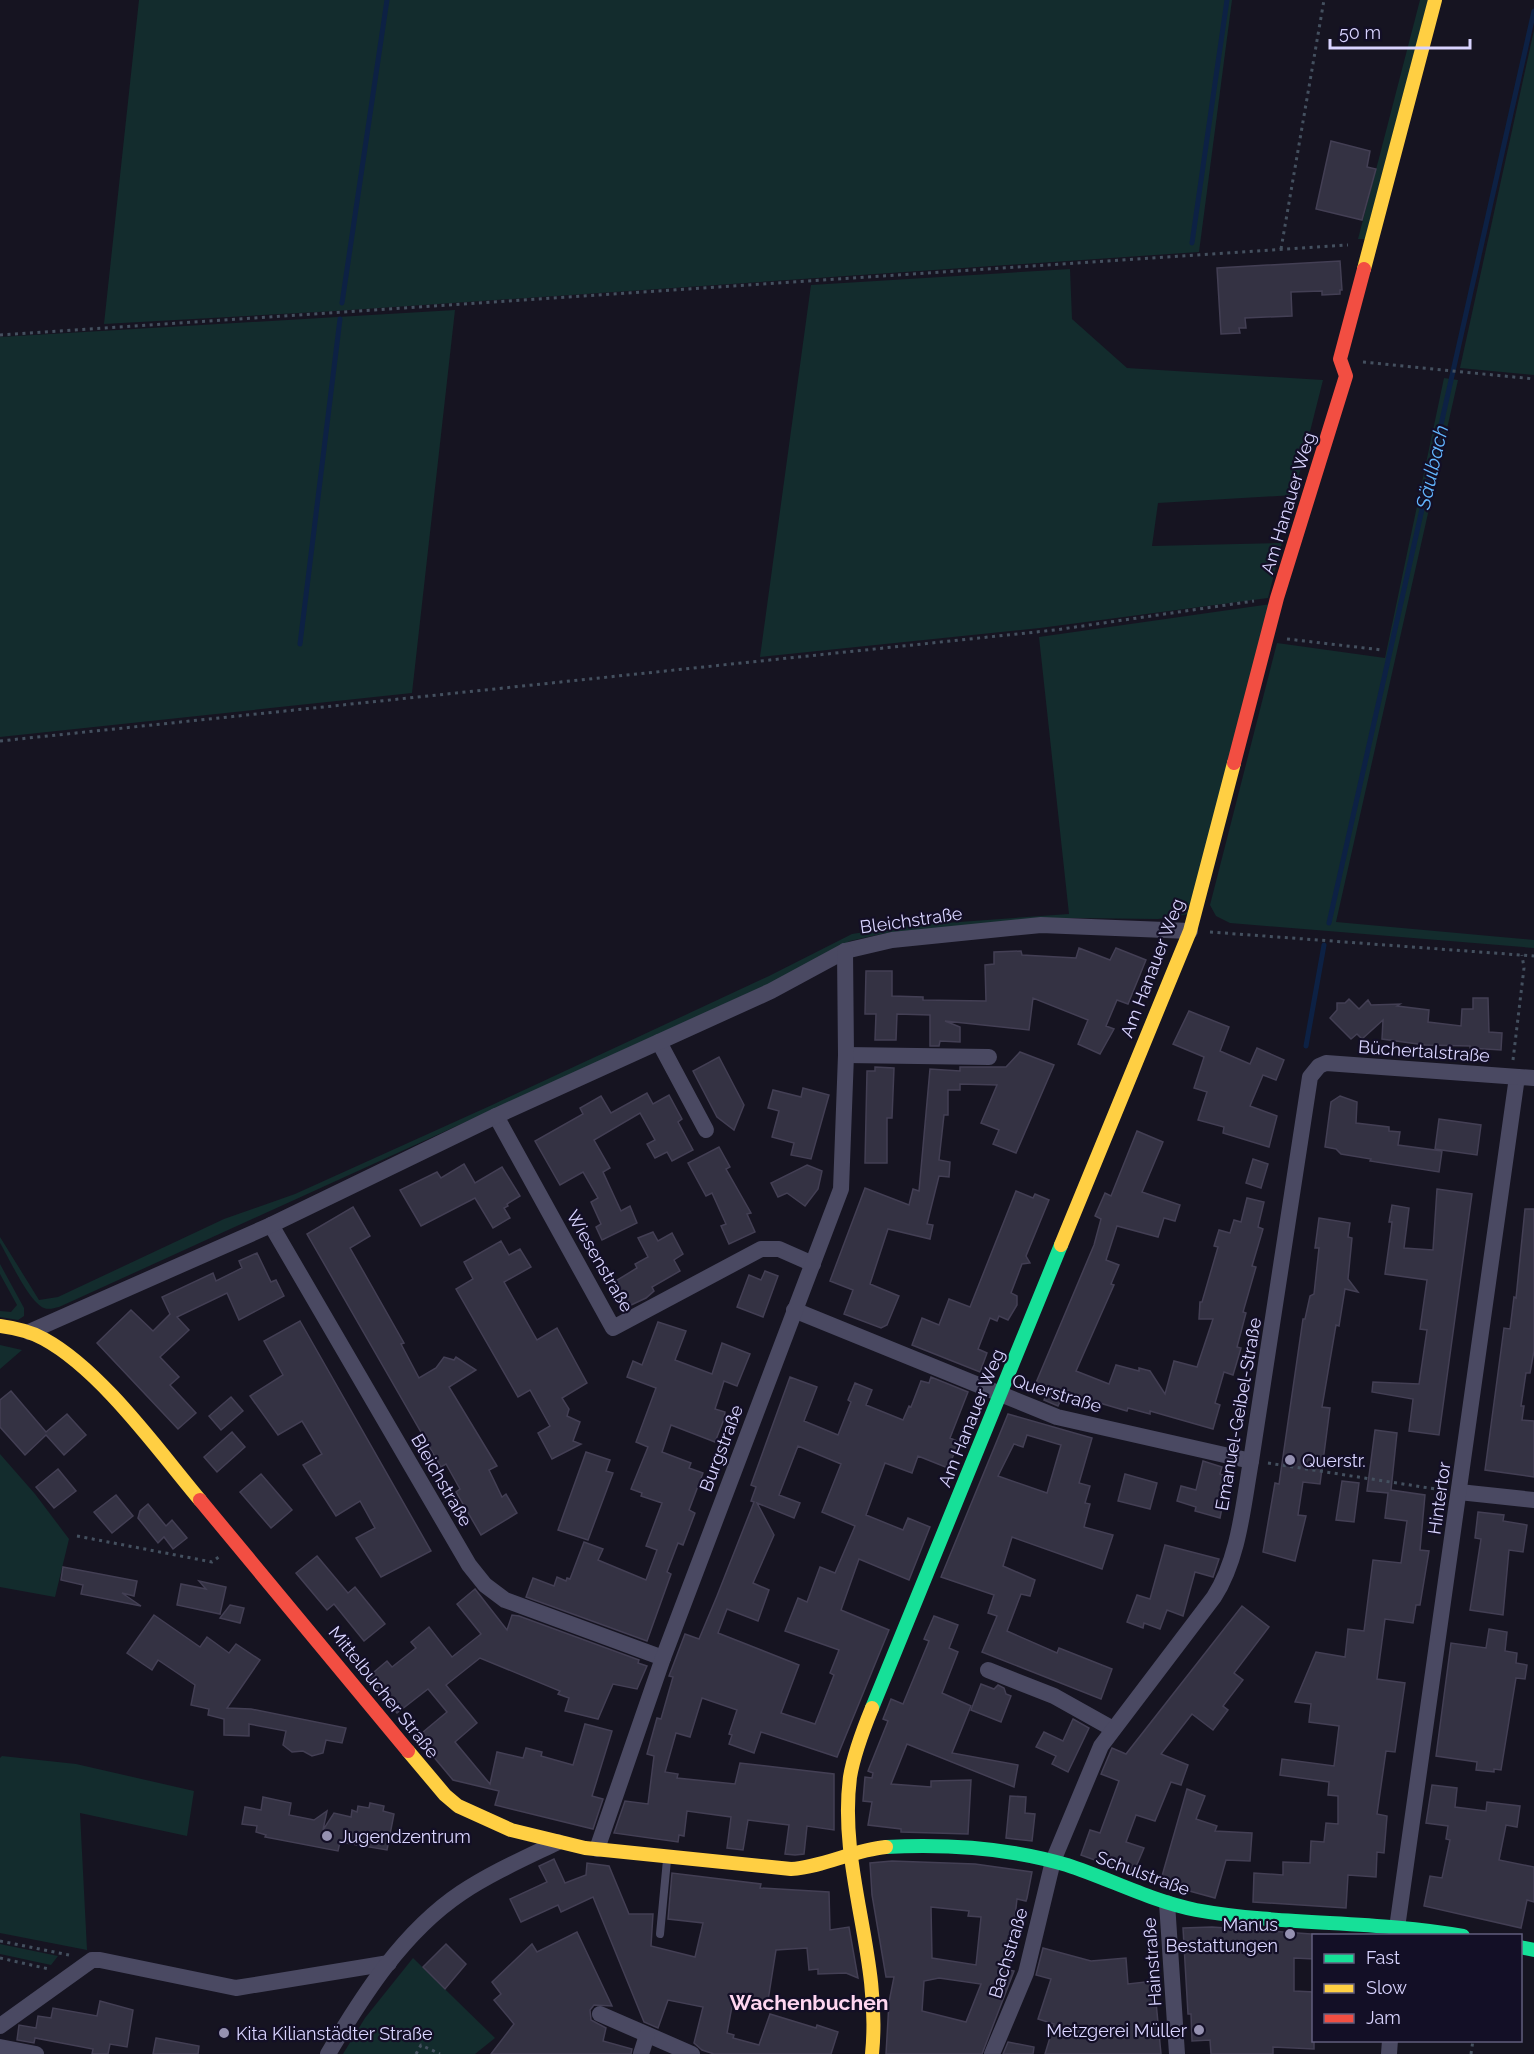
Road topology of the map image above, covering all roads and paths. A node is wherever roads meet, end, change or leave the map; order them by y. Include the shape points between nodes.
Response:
1 (1324, 0) edge
2 (1435, 0) edge
3 (1371, 243) junction
4 (1281, 249) junction
5 (0, 335) edge
6 (1340, 359) junction
7 (1534, 380) edge
8 (1277, 598) junction
9 (1267, 635) junction
10 (1382, 650) dead end
11 (0, 741) edge
12 (1190, 930) junction
13 (844, 951) junction
14 (1522, 955) junction
15 (1534, 956) edge
16 (659, 1042) junction
17 (846, 1055) junction
18 (989, 1057) dead end
19 (1314, 1071) joint
20 (1526, 1078) edge
21 (496, 1116) junction
22 (706, 1130) dead end
23 (271, 1225) junction
24 (813, 1264) junction
25 (794, 1310) junction
26 (0, 1326) edge
27 (29, 1332) junction
28 (999, 1396) junction
29 (1251, 1461) junction
30 (1459, 1492) junction
31 (1534, 1500) edge
32 (76, 1536) dead end
33 (237, 1544) junction
34 (663, 1658) junction
35 (988, 1670) dead end
36 (1113, 1729) junction
37 (558, 1842) junction
38 (597, 1849) junction
39 (849, 1853) junction
40 (668, 1857) junction
41 (1053, 1861) junction
42 (1167, 1903) junction
43 (1396, 1930) edge
44 (660, 1934) dead end
45 (1450, 1934) edge
46 (0, 1941) edge
47 (0, 1958) edge
48 (92, 1960) junction
49 (388, 1963) junction
50 (51, 1969) dead end
51 (600, 2014) dead end
52 (0, 2026) edge
53 (646, 2035) junction
54 (0, 2047) edge
55 (36, 2054) edge
56 (328, 2054) edge
57 (416, 2054) edge
58 (440, 2054) edge
59 (641, 2054) edge
60 (692, 2054) edge
61 (872, 2054) edge
62 (992, 2054) edge
63 (1177, 2054) edge

1 - 4 path
2 - 3 street, Am Hanauer Weg
3 - 4 path
3 - 6 street, Am Hanauer Weg
4 - 5 path
6 - 7 path
6 - 8 street, Am Hanauer Weg via 1346,376
8 - 9 street, Am Hanauer Weg
8 - 11 path via 1055,630
9 - 10 path
9 - 12 street, Am Hanauer Weg
12 - 13 street, Bleichstraße via 1041,925 892,940
12 - 14 path
12 - 28 street, Am Hanauer Weg
13 - 16 street, Bleichstraße via 771,992
13 - 17 street, Burgstraße
14 - 15 path
14 - 20 path via 1524,968 1512,1063
16 - 21 street, Bleichstraße
16 - 22 street
17 - 18 street
17 - 24 street, Burgstraße via 843,1178
19 - 20 street, Büchertalstraße via 1326,1064
19 - 29 street, Emanuel-Geibel-Straße via 1308,1086
20 - 30 street, Hintertor
21 - 23 street, Bleichstraße
21 - 24 street, Wiesenstraße via 613,1328 760,1249 779,1249
23 - 27 street, Bleichstraße
23 - 34 street, Bleichstraße via 469,1565 485,1586 505,1600
24 - 25 street, Burgstraße
25 - 28 street, Querstraße
25 - 34 street, Burgstraße
26 - 27 street, Mittelbucher Straße
27 - 33 street, Mittelbucher Straße via 54,1345 96,1383
28 - 29 street, Querstraße via 1091,1426
28 - 39 street, Am Hanauer Weg via 858,1743 849,1783
29 - 30 path
29 - 36 street, Emanuel-Geibel-Straße via 1236,1537 1220,1588
30 - 31 street
30 - 43 street, Hintertor
32 - 33 path via 212,1562
33 - 37 street, Mittelbucher Straße via 454,1804 477,1816
34 - 38 street, Burgstraße
35 - 36 street via 1054,1696
36 - 41 street, Emanuel-Geibel-Straße via 1098,1751
37 - 38 street, Mittelbucher Straße
37 - 49 street via 460,1893
38 - 40 street, Mittelbucher Straße
39 - 40 street, Mittelbucher Straße via 805,1869
39 - 41 street, Schulstraße via 870,1848 952,1848
39 - 61 street, Am Hanauer Weg via 874,1995
40 - 44 lane
41 - 42 street, Schulstraße
41 - 62 street, Bachstraße via 1026,1973
42 - 43 street, Schulstraße via 1225,1914
42 - 63 street, Hainstraße
43 - 45 street, Schulstraße
46 - 48 path
47 - 50 path
48 - 49 street via 236,1988
48 - 52 street
49 - 56 street
51 - 53 street
53 - 59 street
53 - 60 street
54 - 55 street
57 - 58 path via 421,2045

